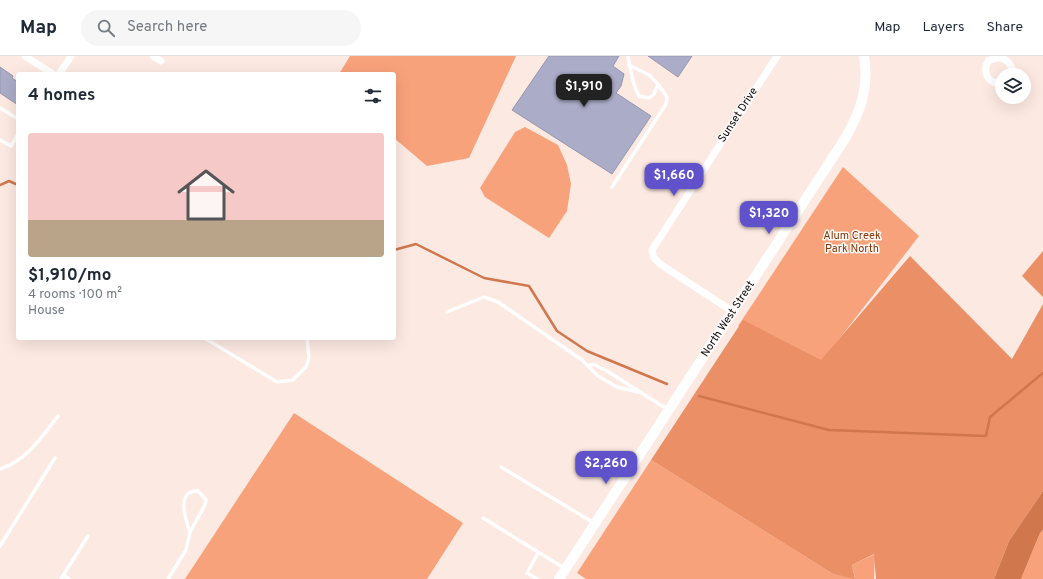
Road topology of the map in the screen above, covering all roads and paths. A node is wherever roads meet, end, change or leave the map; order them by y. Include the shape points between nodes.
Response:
1 (25, 56) edge
2 (71, 56) edge
3 (153, 56) edge
4 (628, 56) edge
5 (777, 56) edge
6 (864, 56) edge
7 (986, 58) edge
8 (162, 61) dead end
9 (629, 65) junction
10 (1012, 68) edge
11 (49, 72) edge
12 (60, 72) edge
13 (995, 82) edge
14 (658, 84) junction
15 (0, 108) edge
16 (16, 118) edge
17 (16, 137) edge
18 (0, 140) edge
19 (612, 187) dead end
20 (732, 311) junction
21 (447, 312) dead end
22 (208, 340) edge
23 (307, 340) edge
24 (588, 365) junction
25 (638, 392) junction
26 (668, 410) junction
27 (58, 416) dead end
28 (55, 458) dead end
29 (501, 467) dead end
30 (0, 469) edge
31 (483, 518) dead end
32 (594, 524) junction
33 (190, 532) junction
34 (88, 536) dead end
35 (0, 546) edge
36 (538, 553) junction
37 (562, 573) edge
38 (62, 577) edge
39 (69, 579) edge
40 (168, 579) edge
41 (537, 579) edge

1 - 11 street
2 - 12 street
3 - 8 street
4 - 9 lane
5 - 20 street, Sunset Drive via 652,250 654,258 660,264
6 - 20 street, North West Street via 865,91 854,123
7 - 10 street via 1005,58
7 - 13 street via 987,78
9 - 14 lane via 649,75
9 - 14 lane via 639,96 649,98 654,94
14 - 19 lane via 667,97 666,104
15 - 16 lane
17 - 18 lane via 11,146
20 - 26 street, North West Street
21 - 24 lane via 484,297 494,300 534,325
22 - 23 lane via 277,382 293,380 306,367 309,357
24 - 25 lane via 595,365 624,380
24 - 25 lane via 598,376 613,385
25 - 26 lane
26 - 32 street, North West Street
27 - 30 lane via 34,448 8,467
28 - 35 lane
29 - 32 lane
31 - 36 lane
32 - 37 street, North West Street
33 - 33 lane via 183,515 183,507 187,496 198,491 206,500
33 - 40 lane via 186,550
34 - 38 lane
36 - 37 lane
36 - 41 lane via 527,573
38 - 39 lane

